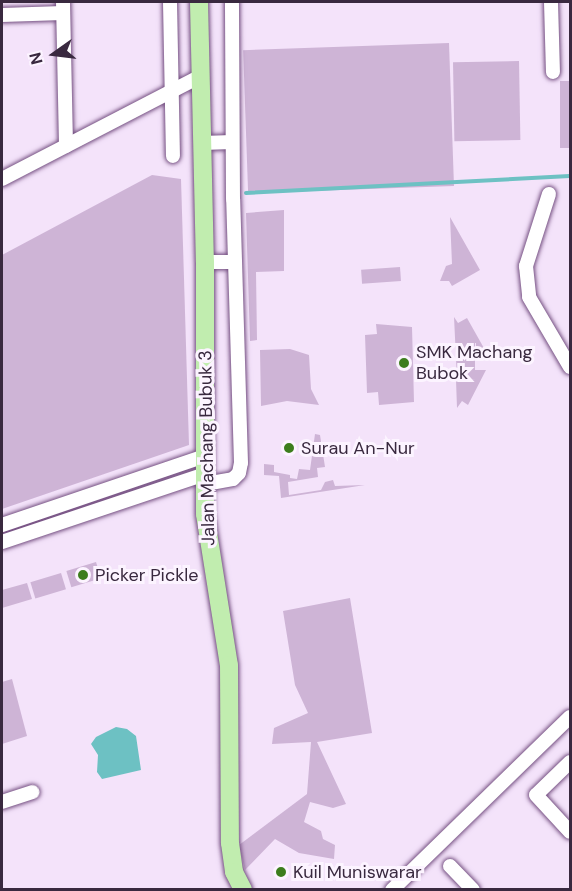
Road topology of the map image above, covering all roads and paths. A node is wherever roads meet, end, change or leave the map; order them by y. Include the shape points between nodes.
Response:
1 (170, 2) edge
2 (199, 2) edge
3 (232, 2) edge
4 (551, 2) edge
5 (63, 8) edge
6 (2, 15) edge
7 (553, 72) dead end
8 (201, 76) junction
9 (171, 93) junction
10 (232, 142) junction
11 (202, 143) junction
12 (66, 146) junction
13 (173, 156) dead end
14 (2, 179) edge
15 (549, 194) dead end
16 (205, 262) junction
17 (235, 262) junction
18 (570, 368) edge
19 (205, 471) junction
20 (102, 490) junction
21 (106, 507) junction
22 (2, 525) edge
23 (2, 542) edge
24 (570, 717) edge
25 (570, 762) edge
26 (33, 792) dead end
27 (2, 802) edge
28 (570, 832) edge
29 (450, 866) dead end
30 (243, 890) edge
31 (392, 890) edge
32 (473, 890) edge

1 - 9 street
2 - 8 main road, Jalan Machang Bubuk 3
3 - 10 street
4 - 7 street
5 - 6 street
5 - 12 street
8 - 9 street
8 - 11 main road, Jalan Machang Bubuk 3
9 - 12 street
9 - 13 street
10 - 11 street
10 - 17 street
11 - 16 main road, Jalan Machang Bubuk 3
12 - 14 street
15 - 18 street via 526,266 529,297
16 - 17 street
16 - 19 main road, Jalan Machang Bubuk 3
17 - 19 street via 241,464 233,479
19 - 20 street
19 - 21 street
19 - 30 main road, Jalan Machang Bubuk 3 via 208,545 229,665 230,843 234,872
20 - 21 street
20 - 22 street
21 - 23 street
24 - 31 street
25 - 28 street via 536,795
26 - 27 street
29 - 32 street

